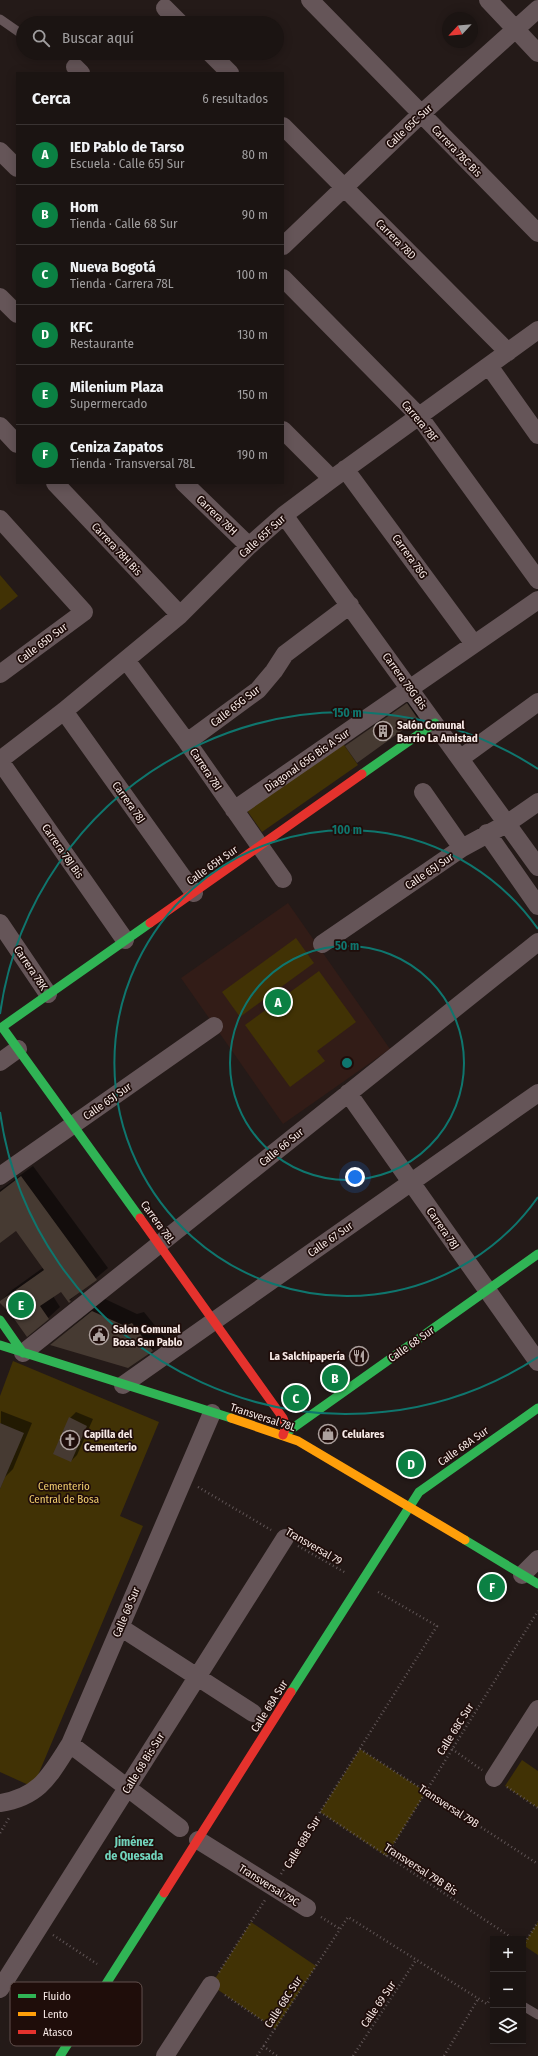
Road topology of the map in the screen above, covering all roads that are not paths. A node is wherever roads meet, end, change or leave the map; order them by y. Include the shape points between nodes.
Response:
1 (310, 0) edge
2 (488, 0) edge
3 (165, 8) dead end
4 (538, 9) edge
5 (173, 16) edge
6 (0, 19) edge
7 (515, 28) junction
8 (16, 29) edge
9 (538, 52) edge
10 (217, 60) edge
11 (229, 72) edge
12 (421, 114) junction
13 (284, 127) edge
14 (0, 151) edge
15 (16, 167) edge
16 (344, 188) junction
17 (538, 234) edge
18 (284, 245) edge
19 (284, 279) edge
20 (0, 297) edge
21 (16, 313) edge
22 (538, 330) edge
23 (508, 352) junction
24 (489, 366) junction
25 (419, 416) junction
26 (0, 426) edge
27 (284, 431) edge
28 (538, 435) edge
29 (16, 443) edge
30 (338, 474) junction
31 (55, 484) edge
32 (185, 484) edge
33 (284, 515) junction
34 (0, 519) edge
35 (249, 546) junction
36 (538, 580) edge
37 (538, 600) edge
38 (350, 605) junction
39 (180, 616) junction
40 (474, 644) junction
41 (126, 660) junction
42 (0, 674) edge
43 (410, 688) junction
44 (538, 702) edge
45 (64, 711) junction
46 (435, 723) junction
47 (187, 742) junction
48 (461, 758) junction
49 (0, 760) edge
50 (423, 792) dead end
51 (538, 802) edge
52 (234, 810) junction
53 (508, 823) junction
54 (487, 833) junction
55 (260, 846) junction
56 (462, 848) junction
57 (538, 867) edge
58 (283, 879) dead end
59 (194, 892) junction
60 (538, 906) edge
61 (0, 923) edge
62 (126, 940) junction
63 (538, 942) edge
64 (322, 944) dead end
65 (48, 994) junction
66 (214, 1026) dead end
67 (2, 1027) joint
68 (18, 1049) junction
69 (0, 1062) edge
70 (348, 1093) junction
71 (538, 1093) edge
72 (73, 1125) junction
73 (0, 1176) edge
74 (411, 1182) junction
75 (159, 1245) junction
76 (538, 1254) edge
77 (487, 1290) junction
78 (0, 1320) edge
79 (214, 1320) junction
80 (0, 1346) edge
81 (23, 1353) junction
82 (538, 1362) edge
83 (122, 1385) junction
84 (538, 1408) edge
85 (212, 1413) junction
86 (283, 1435) junction
87 (409, 1508) junction
88 (285, 1538) road end
89 (538, 1559) edge
90 (522, 1575) junction
91 (538, 1584) edge
92 (120, 1627) junction
93 (198, 1677) junction
94 (538, 1709) edge
95 (253, 1713) dead end
96 (70, 1744) junction
97 (494, 1778) dead end
98 (127, 1788) junction
99 (0, 1804) edge
100 (180, 1828) dead end
101 (198, 1840) junction
102 (307, 1908) road end
103 (108, 1982) edge
104 (211, 1985) road end
105 (0, 1988) edge
106 (526, 2008) edge
107 (538, 2015) edge
108 (66, 2046) edge
109 (60, 2056) edge
110 (165, 2056) edge

1 - 12 street, Carrera 78C Bis
2 - 7 street
3 - 5 street
4 - 7 street, Calle 65C Sur
6 - 8 lane
7 - 9 street
7 - 12 street, Calle 65C Sur
10 - 11 street
12 - 16 street, Calle 65C Sur
12 - 17 street, Carrera 78C Bis
13 - 16 street, Carrera 78D
14 - 15 street
16 - 18 street, Calle 65C Sur
16 - 23 street, Carrera 78D
19 - 25 street, Carrera 78F
20 - 21 street
22 - 23 street, Calle 65F Sur
23 - 24 street, Calle 65F Sur
24 - 25 street, Calle 65F Sur
24 - 28 street
25 - 30 street, Calle 65F Sur
25 - 36 street, Carrera 78F
26 - 29 street
27 - 30 street, Carrera 78G
30 - 33 street, Calle 65F Sur
30 - 40 street, Carrera 78G
31 - 39 street, Carrera 78H Bis
32 - 35 street, Carrera 78H
33 - 35 street, Calle 65F Sur
33 - 38 street, Carrera 78G Bis
34 - 42 street, Calle 65D Sur via 84,612
35 - 39 street, Calle 65F Sur
37 - 40 street, Diagonal 65G Bis A Sur
38 - 43 street, Carrera 78G Bis
38 - 47 street, Calle 65G Sur via 285,654 258,690
39 - 41 street, Calle 65F Sur
40 - 43 street, Diagonal 65G Bis A Sur
41 - 45 street, Calle 65F Sur
41 - 47 street, Carrera 78I
43 - 46 street, Carrera 78G Bis
43 - 52 street, Diagonal 65G Bis A Sur
44 - 48 street
45 - 49 street, Calle 65F Sur
45 - 59 street, Carrera 78J
46 - 48 street, Carrera 78G Bis
46 - 55 street, Calle 65H Sur
47 - 52 street, Carrera 78I
48 - 53 street, Carrera 78G Bis
49 - 62 street, Carrera 78J Bis
50 - 56 street
51 - 53 street, Calle 65J Sur
52 - 55 street, Carrera 78I
53 - 54 street, Calle 65J Sur
53 - 57 street, Carrera 78G Bis
54 - 56 street, Calle 65J Sur
54 - 60 street
55 - 58 street, Carrera 78I
55 - 59 street, Calle 65H Sur
56 - 64 street, Calle 65J Sur
59 - 62 street, Calle 65H Sur
61 - 65 street, Carrera 78K
62 - 65 street, Calle 65H Sur
63 - 70 street, Calle 66 Sur
65 - 67 street, Calle 65H Sur
66 - 72 street, Calle 65J Sur
67 - 68 street, Carrera 78L
68 - 69 street
68 - 72 street, Carrera 78L
70 - 74 street, Carrera 78J
70 - 75 street, Calle 66 Sur
71 - 74 street, Calle 67 Sur
72 - 73 street, Calle 65J Sur
72 - 75 street, Carrera 78L
74 - 77 street, Carrera 78J
74 - 79 street, Calle 67 Sur
75 - 79 street, Carrera 78L
75 - 81 street, Calle 66 Sur
76 - 77 street, Calle 68 Sur
77 - 82 street, Carrera 78J
77 - 86 street, Calle 68 Sur
78 - 81 street
79 - 83 street, Calle 67 Sur
79 - 86 street, Carrera 78L via 284,1418 286,1426
80 - 81 street, Transversal 78L
81 - 83 street, Transversal 78L
83 - 85 street, Transversal 78L
84 - 87 street, Calle 68A Sur via 419,1492
85 - 86 street, Transversal 78L
85 - 92 street, Calle 68 Sur
86 - 87 street, Transversal 78L
87 - 90 street, Transversal 78L
87 - 101 street, Calle 68A Sur
88 - 93 street, Calle 68 Bis Sur
89 - 90 street
90 - 91 street, Transversal 78L
92 - 93 street
92 - 96 street, Calle 68 Sur
93 - 95 street
93 - 98 street, Calle 68 Bis Sur
94 - 97 street
96 - 98 street
96 - 99 street, Calle 68 Sur via 46,1782 22,1798
98 - 100 street
98 - 105 street, Calle 68 Bis Sur
101 - 102 street, Transversal 79C
101 - 103 street, Calle 68A Sur
104 - 110 street
106 - 107 lane
108 - 109 street, Calle 68A Sur

